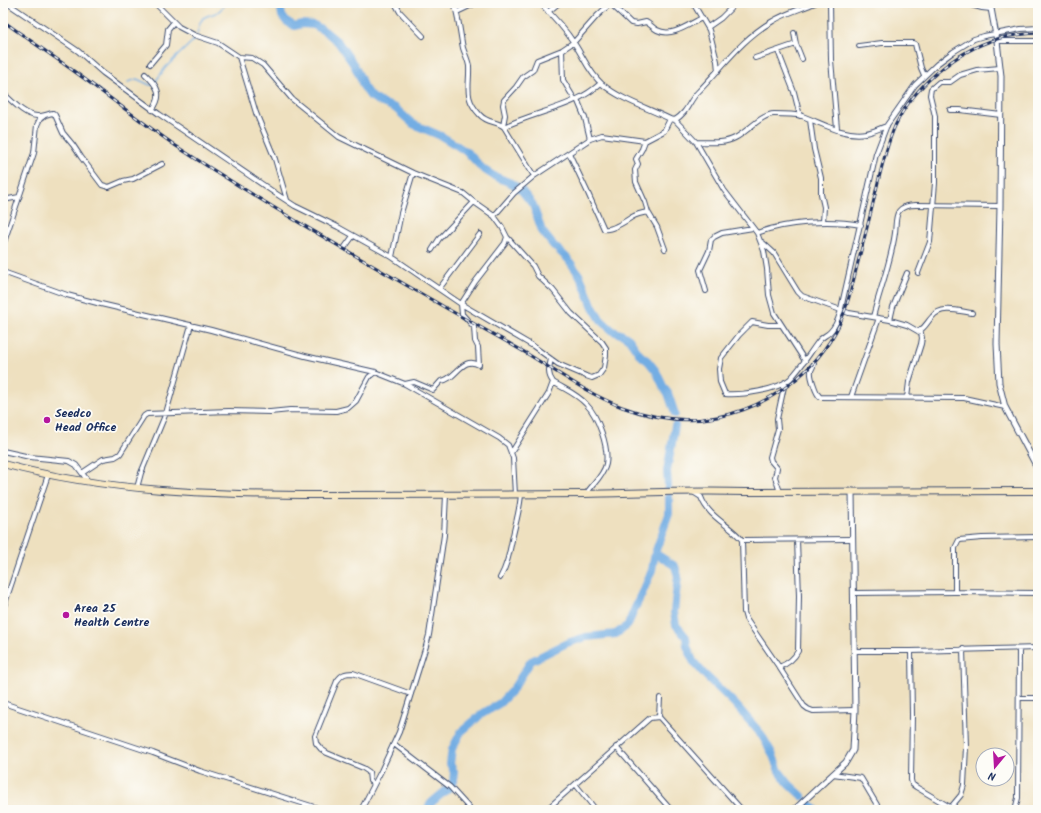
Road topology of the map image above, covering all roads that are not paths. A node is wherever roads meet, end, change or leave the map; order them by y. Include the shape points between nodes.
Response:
1 (6, 3) edge
2 (154, 3) edge
3 (395, 3) edge
4 (454, 3) edge
5 (476, 3) edge
6 (540, 3) edge
7 (560, 3) edge
8 (610, 3) edge
9 (693, 3) edge
10 (736, 3) edge
11 (815, 3) edge
12 (830, 3) edge
13 (964, 3) edge
14 (991, 6) edge
15 (457, 12) junction
16 (548, 12) junction
17 (702, 18) junction
18 (173, 23) junction
19 (708, 27) junction
20 (1038, 28) edge
21 (794, 33) dead end
22 (995, 34) junction
23 (423, 36) dead end
24 (997, 41) junction
25 (1038, 41) edge
26 (574, 42) junction
27 (796, 44) junction
28 (859, 46) dead end
29 (562, 50) junction
30 (778, 51) junction
31 (239, 57) junction
32 (755, 58) dead end
33 (802, 59) dead end
34 (150, 64) dead end
35 (1000, 68) junction
36 (718, 71) junction
37 (145, 74) dead end
38 (924, 75) junction
39 (601, 83) junction
40 (3, 93) edge
41 (576, 99) junction
42 (152, 110) junction
43 (950, 110) dead end
44 (44, 115) junction
45 (800, 116) junction
46 (1001, 116) junction
47 (672, 119) junction
48 (810, 120) junction
49 (887, 126) junction
50 (503, 127) junction
51 (837, 129) junction
52 (590, 139) junction
53 (645, 141) junction
54 (696, 142) junction
55 (568, 153) junction
56 (162, 164) dead end
57 (413, 173) junction
58 (534, 176) junction
59 (19, 197) junction
60 (3, 200) edge
61 (287, 201) junction
62 (474, 202) junction
63 (933, 205) junction
64 (1000, 206) junction
65 (648, 212) junction
66 (494, 216) junction
67 (822, 222) junction
68 (860, 225) junction
69 (753, 228) junction
70 (757, 233) junction
71 (480, 234) dead end
72 (353, 236) junction
73 (506, 237) junction
74 (761, 242) junction
75 (3, 245) edge
76 (345, 247) dead end
77 (432, 250) dead end
78 (665, 250) dead end
79 (392, 257) junction
80 (3, 272) edge
81 (907, 273) dead end
82 (918, 273) dead end
83 (439, 289) junction
84 (706, 291) dead end
85 (462, 304) junction
86 (841, 310) junction
87 (972, 313) dead end
88 (872, 318) junction
89 (879, 318) junction
90 (890, 320) junction
91 (191, 325) junction
92 (781, 325) junction
93 (919, 331) junction
94 (551, 359) junction
95 (805, 361) junction
96 (814, 364) dead end
97 (375, 372) junction
98 (553, 382) junction
99 (785, 382) junction
100 (405, 384) junction
101 (851, 397) junction
102 (907, 398) junction
103 (1004, 407) junction
104 (166, 413) junction
105 (3, 451) edge
106 (511, 452) junction
107 (3, 464) edge
108 (1038, 469) edge
109 (82, 473) junction
110 (48, 475) junction
111 (89, 482) junction
112 (137, 489) junction
113 (691, 491) junction
114 (852, 491) junction
115 (1038, 491) edge
116 (780, 492) junction
117 (518, 494) junction
118 (586, 494) junction
119 (446, 495) junction
120 (1038, 538) edge
121 (853, 539) junction
122 (742, 540) junction
123 (797, 540) junction
124 (500, 578) dead end
125 (955, 592) junction
126 (854, 593) junction
127 (1038, 593) edge
128 (3, 609) edge
129 (1038, 648) edge
130 (963, 649) junction
131 (1019, 649) junction
132 (854, 651) junction
133 (911, 651) junction
134 (779, 667) junction
135 (411, 694) junction
136 (660, 698) dead end
137 (1019, 698) junction
138 (1038, 698) edge
139 (3, 704) edge
140 (854, 710) junction
141 (659, 717) junction
142 (394, 744) junction
143 (616, 748) junction
144 (833, 774) junction
145 (374, 784) junction
146 (576, 785) junction
147 (953, 809) edge
148 (324, 810) edge
149 (361, 810) edge
150 (471, 810) edge
151 (546, 810) edge
152 (596, 810) edge
153 (671, 810) edge
154 (742, 810) edge
155 (794, 810) edge
156 (880, 810) edge
157 (1015, 810) edge

1 - 42 street via 78,51
2 - 18 street
3 - 23 street via 400,12
4 - 15 street
5 - 15 street
6 - 16 street
7 - 16 street
8 - 17 street via 631,23 646,22 656,30 664,32 678,30
8 - 26 street
9 - 17 street
10 - 19 street
11 - 36 street via 772,21 745,42
12 - 51 street via 831,60
13 - 14 street via 982,8
14 - 22 street
15 - 50 street via 468,66 469,97 485,120
16 - 26 street
17 - 19 street
18 - 31 street via 194,36 218,43
18 - 34 street via 167,33 166,45
19 - 36 street
20 - 22 street
21 - 27 street
22 - 24 street
22 - 38 street via 969,42
24 - 25 street
24 - 35 street
26 - 29 street
26 - 39 street
27 - 30 street
27 - 33 street
28 - 38 street via 913,43
29 - 41 street via 563,80
29 - 50 street via 537,60 533,70 523,77 504,100
30 - 32 street
30 - 45 street via 794,92
31 - 57 street via 259,61 292,99 339,137
31 - 61 street
35 - 46 street
35 - 63 street via 960,74 950,82 939,82 931,90 935,116
36 - 47 street via 695,95 681,116
37 - 42 street via 158,89 158,101
38 - 49 street
39 - 41 street
39 - 47 street via 619,95
40 - 44 street via 32,115
41 - 50 street
41 - 52 street via 582,109
42 - 61 street
43 - 46 street
44 - 56 street via 55,115 64,133 98,181 106,186 138,177
44 - 59 street via 37,125 34,153
45 - 48 street
45 - 54 street via 770,115 731,140
46 - 64 street
47 - 53 street via 664,132
47 - 54 street
48 - 51 street
48 - 67 street via 821,178 824,207
49 - 51 street via 861,133
49 - 68 street via 876,154
50 - 58 street
52 - 53 street via 602,135
52 - 55 street
53 - 65 street via 637,157 635,173
54 - 69 street via 724,190
55 - 58 street
55 - 65 street via 604,229 623,224 631,217
57 - 62 street via 463,192
57 - 79 street
58 - 66 street via 514,193
59 - 60 street
59 - 75 street
61 - 72 street
62 - 66 street
62 - 77 street via 439,238
63 - 64 street
63 - 82 street via 930,242
63 - 88 street via 912,205 902,208 898,213 894,245
64 - 103 street via 996,344
65 - 78 street via 657,227
66 - 73 street
67 - 68 street
67 - 70 street
68 - 86 street
69 - 70 street
69 - 84 street via 722,233 711,240 700,270
70 - 74 street
71 - 83 street
72 - 76 street
72 - 79 street
73 - 85 street via 503,247 475,282
73 - 94 street via 534,266 538,276 571,313 599,338 606,348 604,368 599,375 592,378
74 - 86 street via 774,253 800,294
74 - 92 street via 769,295 775,316
79 - 83 street
80 - 91 street via 67,295
81 - 90 street
83 - 85 street
85 - 94 street via 525,340
85 - 100 street via 462,314 474,327 479,365 467,363 447,381 441,381 433,390 414,382
86 - 88 street
86 - 95 street via 832,330 821,338
87 - 93 street via 943,310 934,314
88 - 89 street
89 - 90 street
89 - 101 street
90 - 93 street via 902,322
91 - 97 street
91 - 104 street
92 - 95 street
92 - 99 street via 750,323 720,362 720,386 725,394 736,395 760,391
93 - 102 street via 922,338
94 - 98 street via 549,374
95 - 99 street
96 - 101 street via 811,372 818,396
97 - 100 street
97 - 104 street via 369,377 356,401 348,408 336,411
98 - 106 street via 549,393
98 - 118 street via 586,404 603,434 606,464 600,477
99 - 116 street via 777,419 778,429 770,457 777,468 775,477
100 - 106 street via 499,438 508,445
101 - 102 street
102 - 103 street via 964,398
103 - 108 street
104 - 109 street via 147,414 120,454 103,459
104 - 112 street
105 - 109 street via 69,462 76,465
106 - 117 street
107 - 110 main road
109 - 111 street
110 - 111 main road
110 - 128 street
111 - 112 main road
112 - 119 main road via 240,495
113 - 116 main road
113 - 118 main road
113 - 122 street via 701,497 703,504 713,515
114 - 115 main road
114 - 116 main road
114 - 121 street
117 - 118 main road
117 - 119 main road
117 - 124 street via 520,506 511,552
119 - 135 street via 444,535 429,635
120 - 125 street via 959,540 955,548
121 - 123 street
121 - 126 street
122 - 123 street
122 - 134 street via 746,619
123 - 134 street via 798,651 787,664
125 - 126 street
125 - 127 street
126 - 132 street
129 - 131 street
130 - 131 street
130 - 133 street
130 - 147 street via 966,740 964,785
131 - 137 street
132 - 133 street
132 - 140 street
133 - 147 street via 912,784
134 - 140 street via 808,709
135 - 142 street
135 - 145 street via 353,673 346,672 337,681 315,736 316,743 327,753 370,772 370,781
136 - 141 street
137 - 138 street
137 - 157 street via 1018,798
139 - 148 street
140 - 144 street via 854,744 851,754
141 - 143 street via 650,718
141 - 154 street
142 - 145 street
142 - 150 street via 450,787
143 - 146 street
143 - 153 street
144 - 155 street
144 - 156 street via 861,778
145 - 149 street
146 - 151 street
146 - 152 street

